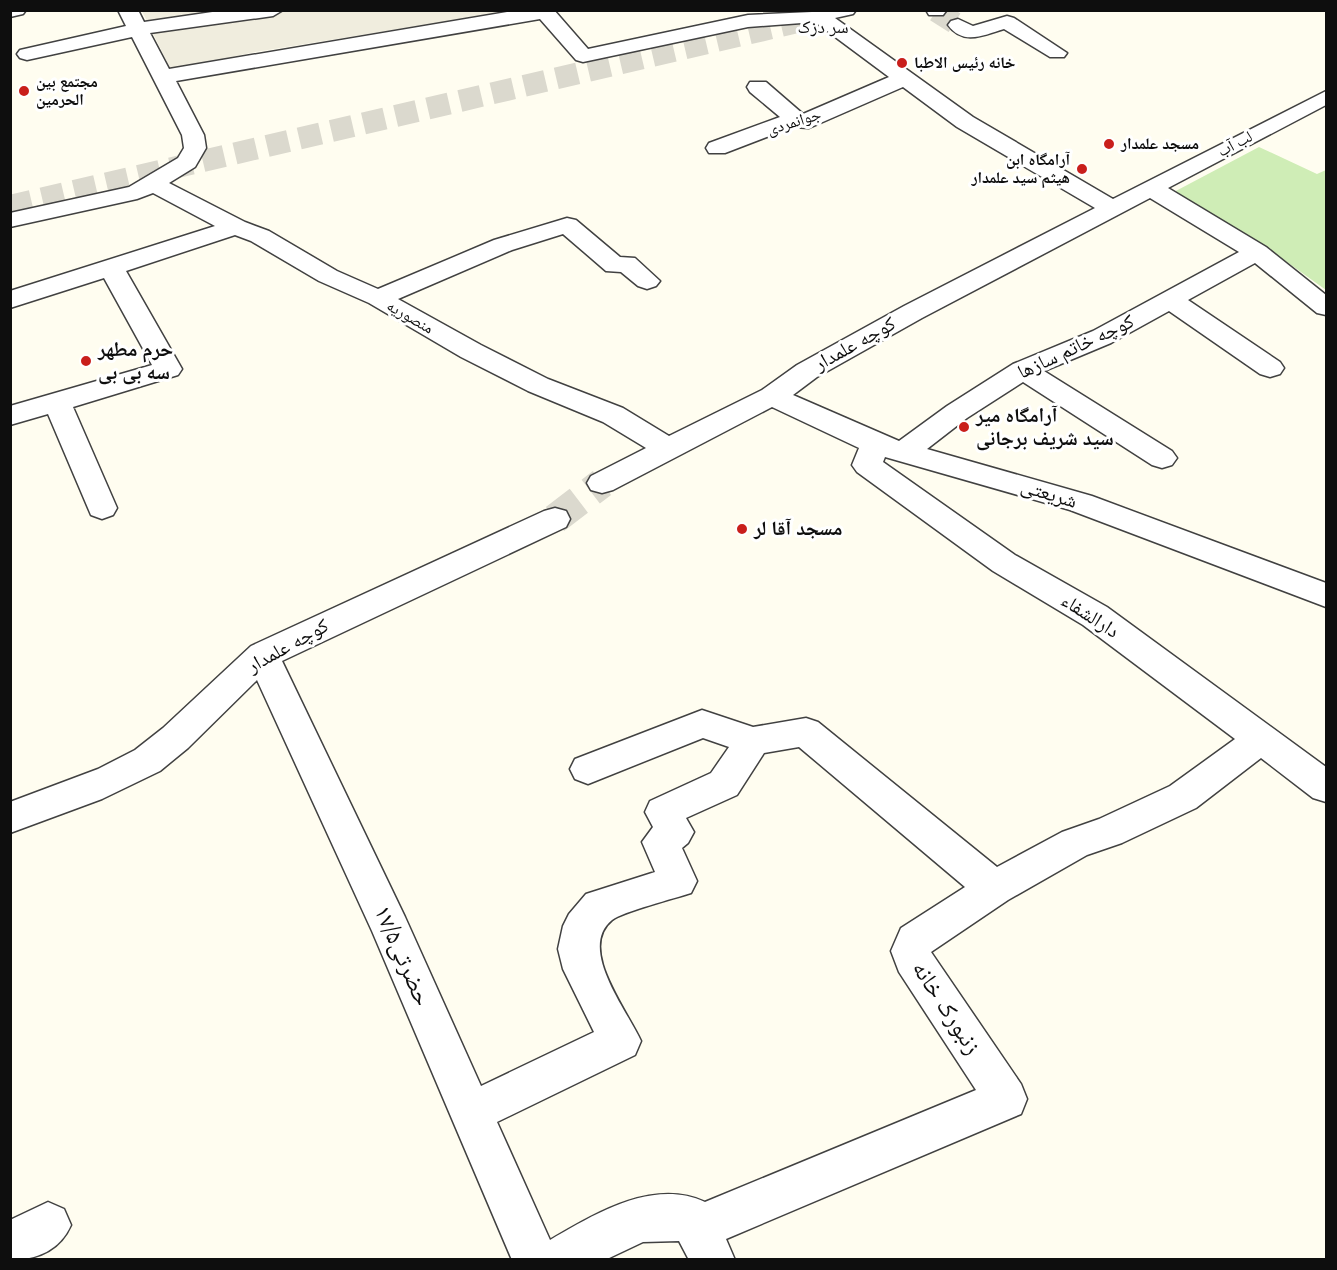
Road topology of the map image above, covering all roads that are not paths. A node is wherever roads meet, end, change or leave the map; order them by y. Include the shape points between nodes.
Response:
1 (16, 10) edge
2 (128, 10) edge
3 (273, 10) edge
4 (846, 10) edge
5 (10, 11) edge
6 (819, 16) junction
7 (958, 25) tunnel mouth
8 (138, 31) junction
9 (1056, 53) dead end
10 (27, 54) dead end
11 (162, 77) junction
12 (903, 79) junction
13 (758, 87) dead end
14 (1326, 97) edge
15 (795, 119) junction
16 (717, 148) dead end
17 (154, 184) junction
18 (1151, 188) junction
19 (1110, 207) junction
20 (10, 220) edge
21 (236, 227) junction
22 (1257, 252) junction
23 (112, 269) junction
24 (647, 281) dead end
25 (378, 298) junction
26 (10, 300) edge
27 (1170, 300) junction
28 (1326, 307) edge
29 (1270, 368) dead end
30 (1023, 370) junction
31 (772, 396) junction
32 (57, 402) junction
33 (10, 416) edge
34 (667, 448) junction
35 (889, 448) junction
36 (1162, 458) dead end
37 (602, 483) tunnel mouth
38 (102, 508) dead end
39 (555, 519) tunnel mouth
40 (1326, 596) edge
41 (263, 655) junction
42 (1261, 739) junction
43 (753, 741) junction
44 (588, 769) dead end
45 (1326, 787) edge
46 (10, 818) edge
47 (994, 888) junction
48 (472, 1112) junction
49 (705, 1244) edge
50 (535, 1260) edge
51 (561, 1260) edge

1 - 5 street
2 - 8 street
3 - 8 street
4 - 6 street
6 - 11 street via 748,21 583,56 545,12
6 - 12 street
7 - 9 street via 970,33 1007,22
8 - 10 street
8 - 11 street
11 - 17 street via 193,135 195,148 187,162
12 - 15 street, جوانمردی via 801,123
12 - 19 street via 964,122
13 - 15 street
14 - 18 street, لب آب
15 - 16 street, جوانمردی
17 - 20 street via 137,192
17 - 21 street, منصوریه
18 - 19 street, لب آب
18 - 22 street
19 - 31 street, کوچه علمدار via 816,365
21 - 23 street
21 - 25 street, منصوریه
22 - 27 street, کوچه خاتم سازها
22 - 28 street
23 - 26 street
23 - 32 street via 168,369
24 - 25 street via 626,263 615,266 567,225 503,245
25 - 34 street, منصوریه via 528,380 613,415
27 - 29 street
27 - 30 street, کوچه خاتم سازها via 1102,338
30 - 35 street, کوچه خاتم سازها via 957,412
30 - 36 street
31 - 34 street, کوچه علمدار
31 - 35 street, شریعتی
32 - 33 street
32 - 38 street
34 - 37 street, کوچه علمدار
35 - 40 street, شریعتی via 1082,503
35 - 42 street, دارالشفاء via 867,465 1004,563 1095,616
39 - 41 street, کوچه علمدار
41 - 46 street, کوچه علمدار via 161,750 136,767
41 - 48 street, حضرتی۱۷/۵
42 - 45 street, دارالشفاء
42 - 47 street, زنبورک خانه via 1183,797 1110,832 1074,843
43 - 44 street via 702,724
43 - 47 street via 806,732
43 - 48 street via 724,784 663,812 675,832 661,842 678,881 600,906 583,926 578,950 583,969 620,1041
47 - 49 street, زنبورک خانه via 915,941 911,951 1006,1099
48 - 50 street, حضرتی۱۷/۵
49 - 51 street via 689,1218 643,1219 609,1232

